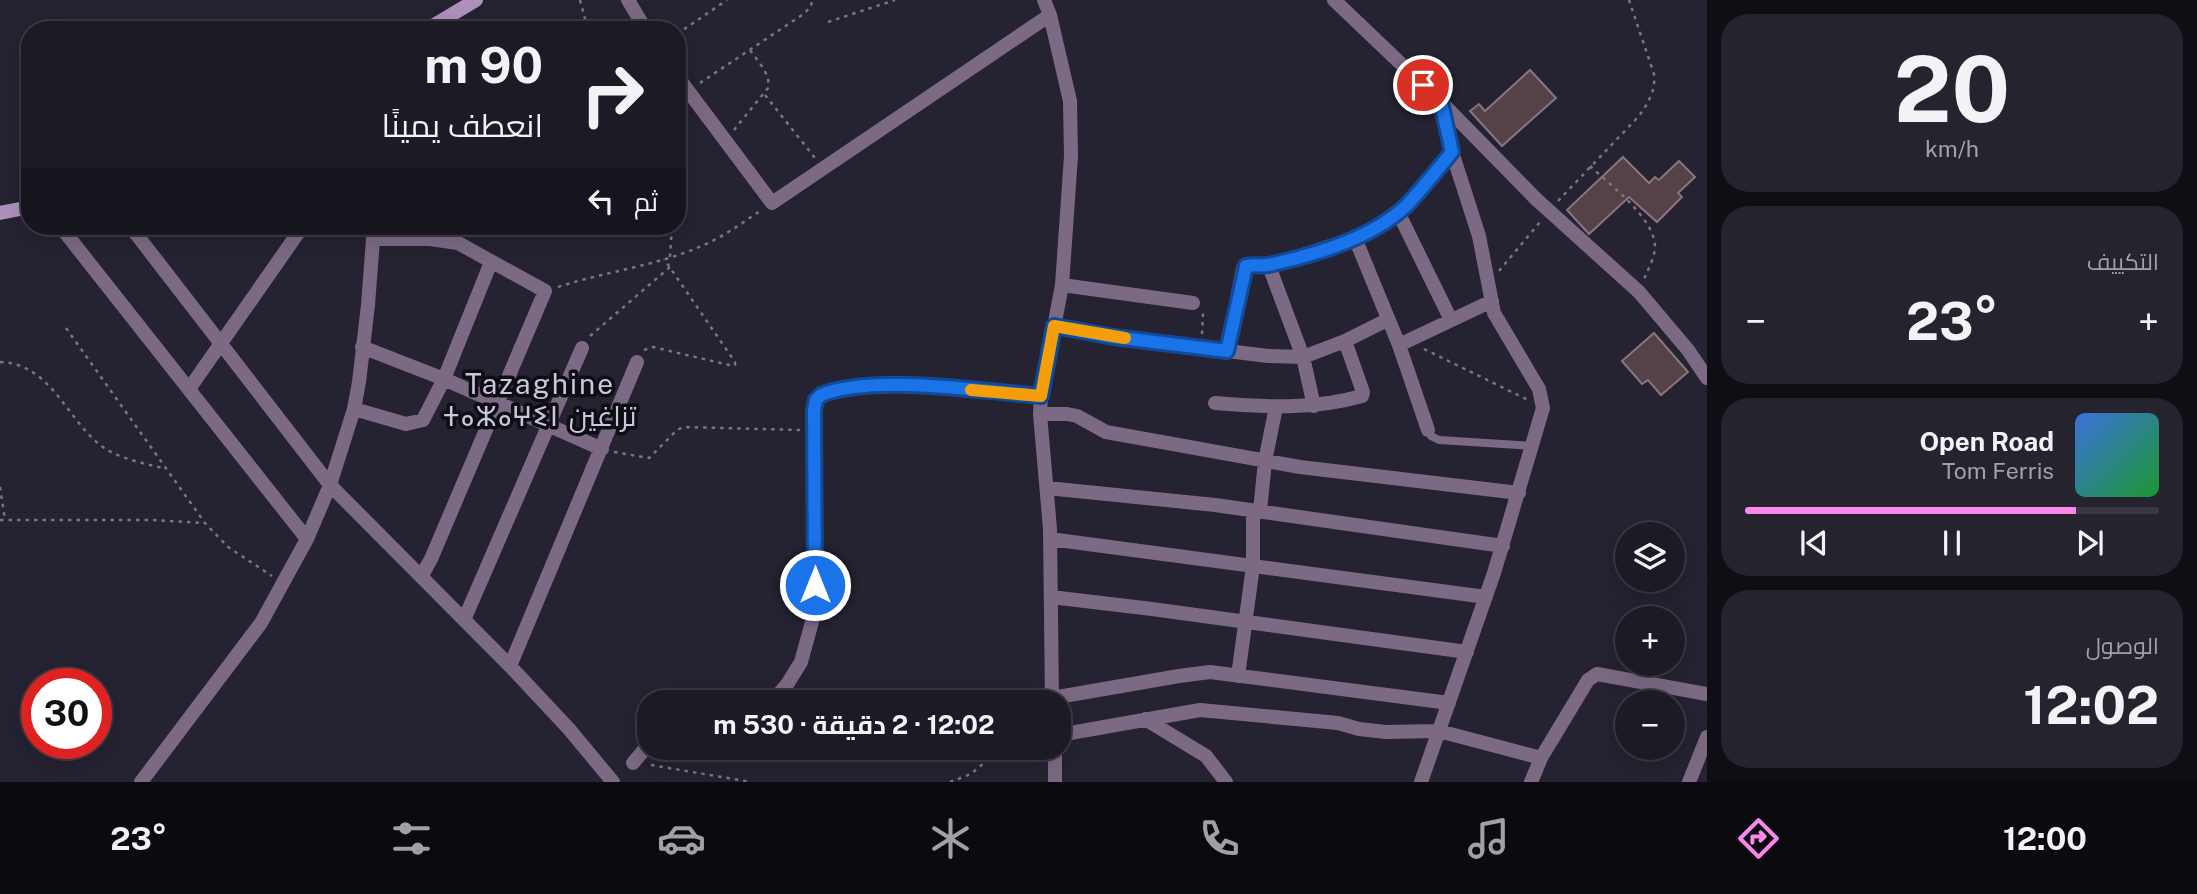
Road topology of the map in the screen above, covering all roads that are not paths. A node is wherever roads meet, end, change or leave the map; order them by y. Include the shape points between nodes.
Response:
1 (475, 0) edge
2 (628, 0) edge
3 (1044, 0) edge
4 (1334, 0) edge
5 (1050, 15) junction
6 (442, 21) edge
7 (641, 21) edge
8 (686, 87) edge
9 (1441, 102) junction
10 (1452, 152) junction
11 (21, 209) edge
12 (1398, 212) junction
13 (0, 213) edge
14 (67, 235) edge
15 (137, 235) edge
16 (297, 235) edge
17 (374, 235) edge
18 (398, 235) edge
19 (1354, 237) junction
20 (491, 262) junction
21 (1269, 265) junction
22 (1062, 285) junction
23 (1492, 301) junction
24 (1193, 303) road end
25 (1387, 320) junction
26 (1451, 320) junction
27 (1054, 326) junction
28 (1345, 341) junction
29 (221, 342) junction
30 (1404, 343) junction
31 (362, 347) junction
32 (582, 348) road end
33 (1227, 351) junction
34 (1303, 357) junction
35 (637, 362) road end
36 (1707, 378) edge
37 (444, 379) junction
38 (189, 389) junction
39 (1041, 396) junction
40 (498, 402) junction
41 (1214, 403) dead end
42 (1314, 406) junction
43 (1276, 407) junction
44 (354, 409) junction
45 (1040, 414) junction
46 (551, 425) junction
47 (1428, 430) joint
48 (1533, 446) junction
49 (602, 449) junction
50 (1265, 460) junction
51 (330, 485) junction
52 (1047, 488) junction
53 (1519, 493) junction
54 (1257, 511) junction
55 (1050, 538) junction
56 (307, 539) junction
57 (1503, 546) junction
58 (1253, 566) junction
59 (421, 577) junction
60 (1051, 597) junction
61 (1486, 597) junction
62 (464, 620) junction
63 (1247, 621) junction
64 (1467, 652) junction
65 (510, 666) junction
66 (1237, 676) junction
67 (782, 690) edge
68 (1052, 690) edge
69 (1707, 694) edge
70 (1071, 696) edge
71 (1449, 703) junction
72 (1145, 719) junction
73 (1439, 731) junction
74 (1071, 733) edge
75 (1707, 737) edge
76 (637, 758) edge
77 (1541, 758) junction
78 (1055, 760) edge
79 (633, 763) road end
80 (141, 782) edge
81 (613, 782) edge
82 (1055, 782) edge
83 (1226, 782) edge
84 (1421, 782) edge
85 (1531, 782) edge
86 (1689, 782) edge

1 - 6 street
2 - 7 street
3 - 5 street
4 - 9 street
5 - 8 street via 772,204
5 - 22 street via 1070,101
9 - 10 street
9 - 36 street via 1549,212 1639,292
10 - 12 street
10 - 23 street via 1479,236
11 - 13 street
12 - 19 street
12 - 26 street
14 - 38 street
15 - 29 street
16 - 29 street
17 - 31 street
18 - 20 street via 457,243
19 - 21 street
19 - 25 street
20 - 37 street
20 - 40 street via 545,291
21 - 33 street via 1243,268
21 - 34 street
22 - 24 street
22 - 27 street
23 - 26 street
23 - 48 street via 1500,326 1539,389 1543,408
25 - 28 street
25 - 30 street
26 - 30 street
27 - 33 street
27 - 39 street
28 - 34 street
28 - 42 street via 1363,395
29 - 38 street
29 - 51 street
30 - 47 street
31 - 37 street
31 - 44 street
32 - 46 street
33 - 34 street
34 - 42 street
35 - 49 street
37 - 40 street
37 - 44 street via 423,420 416,424
38 - 56 street
39 - 45 street
39 - 67 street via 887,385 829,392 816,400 815,611 801,662
40 - 46 street
40 - 59 street
41 - 43 street
42 - 43 street
43 - 50 street
44 - 51 street
45 - 50 street via 1077,416 1106,432
45 - 52 street
46 - 49 street
46 - 62 street
47 - 48 lane via 1439,440
48 - 53 street
49 - 65 street
50 - 53 street
50 - 54 street
51 - 56 street
51 - 59 street
52 - 54 street
52 - 55 street
53 - 57 street
54 - 57 street
54 - 58 street
55 - 58 street
55 - 60 street
56 - 80 street via 261,623
57 - 61 street
58 - 61 street
58 - 63 street
59 - 62 street
60 - 63 street
60 - 68 street
61 - 64 street
62 - 65 street
63 - 64 street
63 - 66 street
64 - 71 street
65 - 81 street
66 - 70 street via 1192,674
66 - 71 street
69 - 77 street via 1597,674 1588,680
71 - 73 street
72 - 73 street via 1200,710 1338,723 1374,731
72 - 74 street
72 - 83 street via 1206,757
73 - 77 street
73 - 84 street
75 - 86 street
76 - 79 street
77 - 85 street
78 - 82 street

